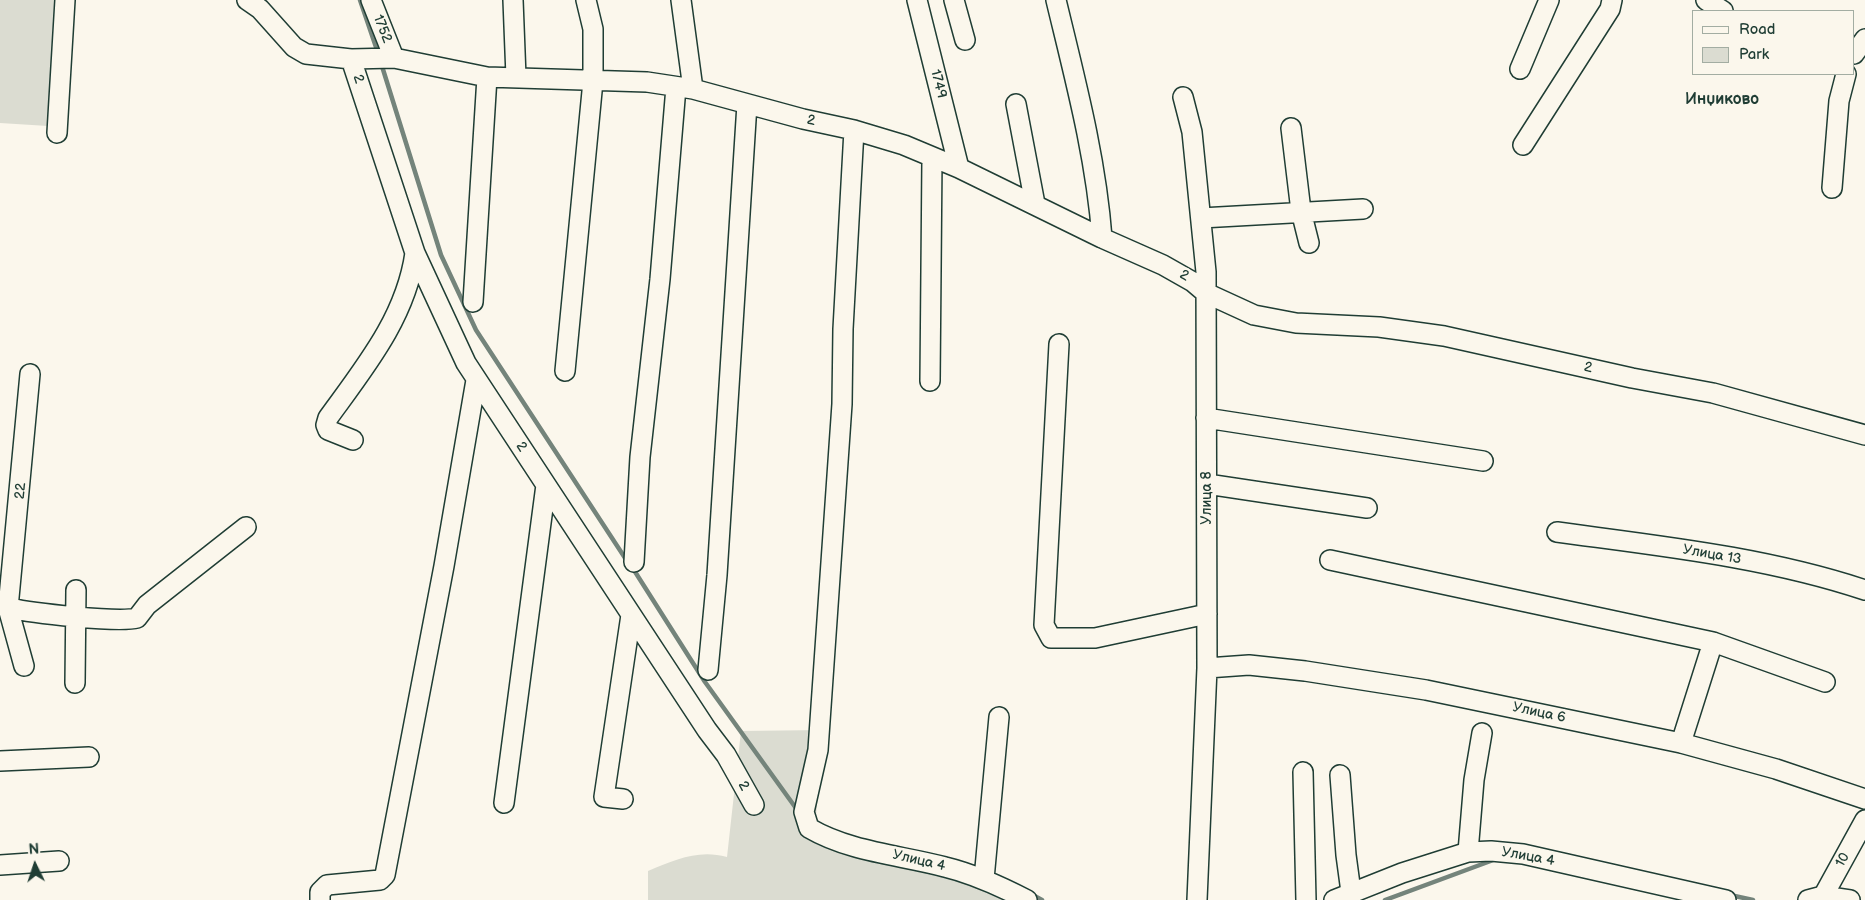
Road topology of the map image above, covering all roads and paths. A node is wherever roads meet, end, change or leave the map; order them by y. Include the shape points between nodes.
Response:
1 (65, 0) edge
2 (247, 0) edge
3 (371, 0) edge
4 (514, 0) edge
5 (586, 0) edge
6 (681, 0) edge
7 (917, 0) edge
8 (954, 0) edge
9 (1056, 0) edge
10 (1549, 0) edge
11 (1612, 0) edge
12 (1706, 0) edge
13 (1721, 10) edge
14 (1865, 39) edge
15 (965, 40) dead end
16 (1855, 54) edge
17 (394, 58) junction
18 (351, 59) junction
19 (1520, 69) dead end
20 (1846, 75) edge
21 (487, 77) junction
22 (516, 77) junction
23 (593, 81) junction
24 (684, 88) junction
25 (1184, 98) dead end
26 (747, 104) junction
27 (1016, 104) dead end
28 (1291, 128) dead end
29 (854, 130) junction
30 (57, 133) dead end
31 (1523, 145) dead end
32 (932, 158) junction
33 (958, 168) junction
34 (1832, 188) dead end
35 (1035, 204) junction
36 (1363, 209) dead end
37 (1301, 211) junction
38 (1201, 218) junction
39 (1102, 238) junction
40 (1309, 243) dead end
41 (415, 253) junction
42 (1206, 293) junction
43 (473, 302) dead end
44 (1059, 344) dead end
45 (565, 371) dead end
46 (30, 374) dead end
47 (476, 380) junction
48 (930, 381) dead end
49 (1206, 418) junction
50 (1865, 435) edge
51 (353, 440) dead end
52 (1483, 461) dead end
53 (1207, 484) junction
54 (546, 485) junction
55 (1367, 508) dead end
56 (246, 527) dead end
57 (1557, 532) dead end
58 (1330, 560) dead end
59 (634, 562) dead end
60 (76, 590) dead end
61 (1865, 590) edge
62 (4, 605) edge
63 (1207, 614) junction
64 (75, 615) junction
65 (631, 615) junction
66 (1713, 642) junction
67 (24, 666) dead end
68 (1206, 668) junction
69 (708, 670) dead end
70 (1825, 682) dead end
71 (74, 683) dead end
72 (999, 717) dead end
73 (1482, 733) dead end
74 (1681, 743) junction
75 (89, 757) dead end
76 (0, 762) edge
77 (1303, 772) dead end
78 (1340, 775) dead end
79 (623, 799) dead end
80 (1865, 799) edge
81 (504, 802) dead end
82 (754, 805) dead end
83 (1865, 820) edge
84 (1468, 852) junction
85 (59, 861) dead end
86 (0, 865) edge
87 (984, 879) junction
88 (1351, 892) junction
89 (1817, 899) edge
90 (320, 900) edge
91 (1026, 900) edge
92 (1197, 900) edge
93 (1306, 900) edge
94 (1334, 900) edge
95 (1726, 900) edge
96 (1850, 900) edge

1 - 30 street
2 - 18 street, 2 via 260,9 294,47 306,54
3 - 17 street, 1752
4 - 22 street
5 - 23 street via 593,29
6 - 24 street
7 - 33 street, 1749
8 - 15 street
9 - 39 street via 1088,132 1099,194
10 - 19 street
11 - 31 street via 1610,9
12 - 13 street
14 - 16 street
17 - 18 street, 2
17 - 21 street, 2
18 - 41 street, 2
20 - 34 street via 1839,101
21 - 22 street, 2
21 - 43 street
22 - 23 street, 2
23 - 24 street, 2 via 648,82
23 - 45 street
24 - 26 street, 2
24 - 59 street via 640,457
25 - 38 street, Улица 8 via 1192,132
26 - 29 street, 2
26 - 69 street
27 - 35 street
28 - 37 street
29 - 32 street, 2 via 904,145
29 - 87 street, Улица 4 via 842,404 818,750 804,812 810,828 829,839
32 - 33 street, 2
32 - 48 street
33 - 35 street, 2
35 - 39 street, 2
36 - 37 street
37 - 38 street
37 - 40 street
38 - 42 street, Улица 8
39 - 42 street, 2 via 1163,265
41 - 47 street, 2 via 447,327
41 - 51 street via 405,297 382,341 328,418 328,430
42 - 49 street, Улица 8
42 - 50 street, 2 via 1254,315 1296,323 1378,327 1444,336 1713,393
44 - 63 street via 1044,625 1051,638 1095,638
46 - 62 street, 22
47 - 54 street, 2
47 - 90 street via 444,566 384,875 380,880 327,885 320,892
49 - 52 street
49 - 53 street, Улица 8
53 - 55 street
53 - 63 street, Улица 8
54 - 65 street, 2
54 - 81 street
56 - 64 street via 147,605 137,618
57 - 61 street, Улица 13 via 1702,552 1793,569
58 - 66 street
60 - 64 street
62 - 64 street
62 - 67 street, 22
63 - 68 street, Улица 8
64 - 71 street
65 - 79 street via 604,797
65 - 82 street, 2 via 726,755
66 - 70 street
66 - 74 street
68 - 74 street, Улица 6 via 1249,665 1322,673 1426,690
68 - 92 street, Улица 8
72 - 87 street
73 - 84 street
74 - 80 street, Улица 6 via 1776,769
75 - 76 street
77 - 93 street
78 - 88 street
83 - 89 street, 10
84 - 88 street, Улица 4
84 - 95 street, Улица 4 via 1524,854
85 - 86 street
87 - 91 street, Улица 4
88 - 94 street, Улица 4
89 - 96 street

